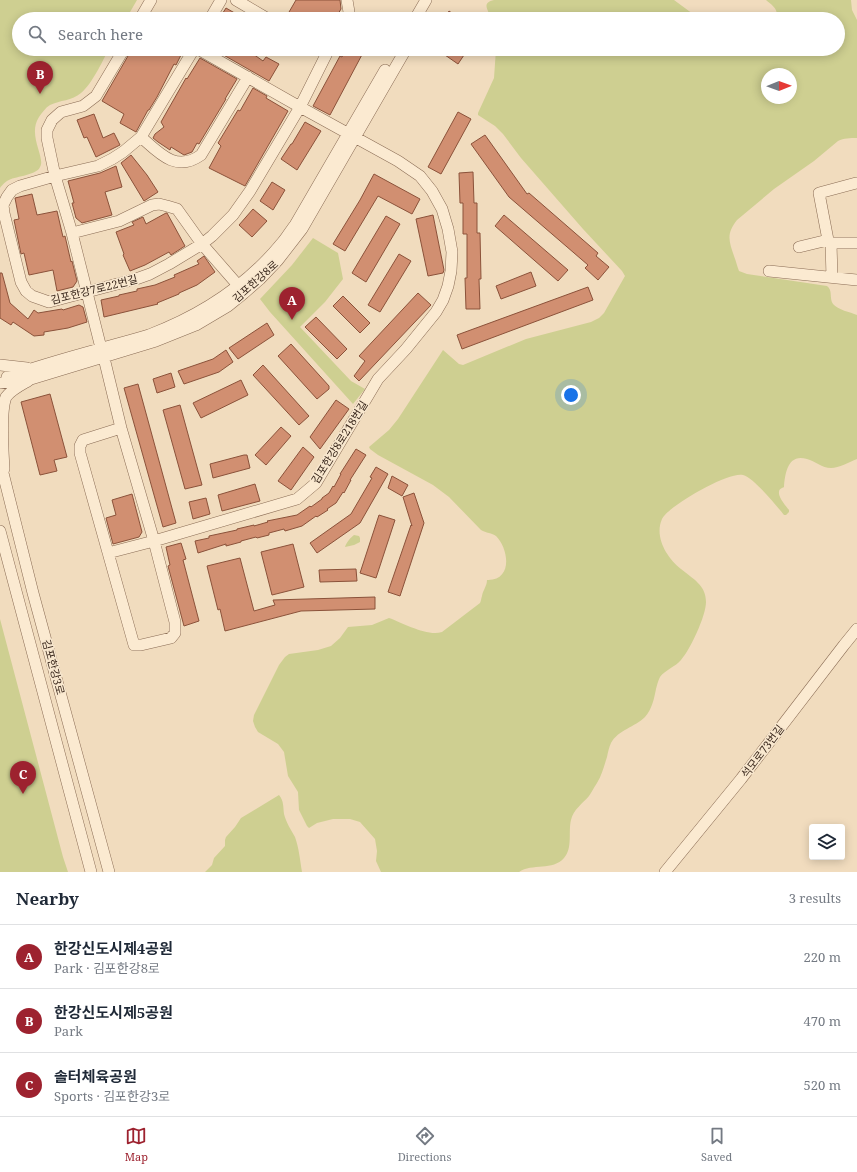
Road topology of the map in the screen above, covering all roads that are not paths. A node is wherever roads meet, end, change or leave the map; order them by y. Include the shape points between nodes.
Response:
1 (151, 0) edge
2 (220, 0) edge
3 (236, 0) edge
4 (347, 0) edge
5 (426, 0) edge
6 (434, 0) edge
7 (144, 12) edge
8 (214, 12) edge
9 (256, 12) edge
10 (349, 12) edge
11 (419, 12) edge
12 (427, 12) edge
13 (120, 56) edge
14 (190, 56) edge
15 (210, 56) edge
16 (322, 56) edge
17 (394, 56) edge
18 (402, 56) edge
19 (248, 77) junction
20 (300, 107) junction
21 (351, 136) junction
22 (141, 137) junction
23 (55, 176) junction
24 (856, 183) dead end
25 (72, 233) junction
26 (830, 242) junction
27 (857, 243) edge
28 (202, 244) junction
29 (799, 247) dead end
30 (769, 271) dead end
31 (832, 277) junction
32 (857, 280) edge
33 (241, 289) junction
34 (87, 292) junction
35 (102, 353) junction
36 (0, 365) edge
37 (31, 374) junction
38 (0, 379) edge
39 (0, 383) edge
40 (121, 428) junction
41 (0, 461) edge
42 (5, 481) junction
43 (0, 531) edge
44 (154, 540) junction
45 (108, 554) junction
46 (857, 629) edge
47 (91, 872) edge
48 (109, 872) edge
49 (665, 872) edge

1 - 7 street
2 - 8 street
3 - 9 street
4 - 10 street
5 - 11 street
6 - 12 street
13 - 23 street via 96,96 83,106 61,112 52,120 47,130 47,138
14 - 22 street, 김포한강7로22번길
15 - 19 street, 김포한강8로218번길
16 - 20 street, 김포한강7로22번길
17 - 21 street, 김포한강8로
18 - 21 street, 김포한강8로
19 - 20 street, 김포한강8로218번길
19 - 22 street via 201,155 195,159 178,162 166,159
20 - 21 street, 김포한강8로218번길
20 - 28 street, 김포한강7로22번길 via 233,215
21 - 33 street, 김포한강8로 via 302,229 260,279
21 - 44 street, 김포한강8로218번길 via 398,161 420,176 432,191 442,209 452,252 451,271 443,300 411,343 378,379 316,483 296,499
22 - 23 street, 김포한강7로22번길 via 123,152 98,166
23 - 25 street
23 - 34 street, 김포한강7로22번길 via 12,190 2,205 22,282 32,296 49,302
24 - 26 street via 818,193
25 - 28 street via 119,221 159,204 176,210
25 - 34 street
26 - 27 street
26 - 29 street
26 - 31 street
28 - 33 street
28 - 34 street, 김포한강7로22번길 via 150,274
30 - 31 street
31 - 32 street
33 - 35 street, 김포한강8로 via 179,322
34 - 35 street
35 - 37 street, 김포한강8로
35 - 40 street
36 - 37 street
37 - 38 street, 김포한강8로
37 - 39 street, 김포한강8로
37 - 42 street via 7,396 1,410
40 - 44 street
40 - 45 street via 83,440 80,446
41 - 42 street, 김포한강3로
42 - 48 street, 김포한강3로
43 - 47 street, 김포한강3로
44 - 45 street, 김포한강8로218번길
44 - 45 street via 175,622 175,633 171,638 134,645
46 - 49 street, 석모로73번길

